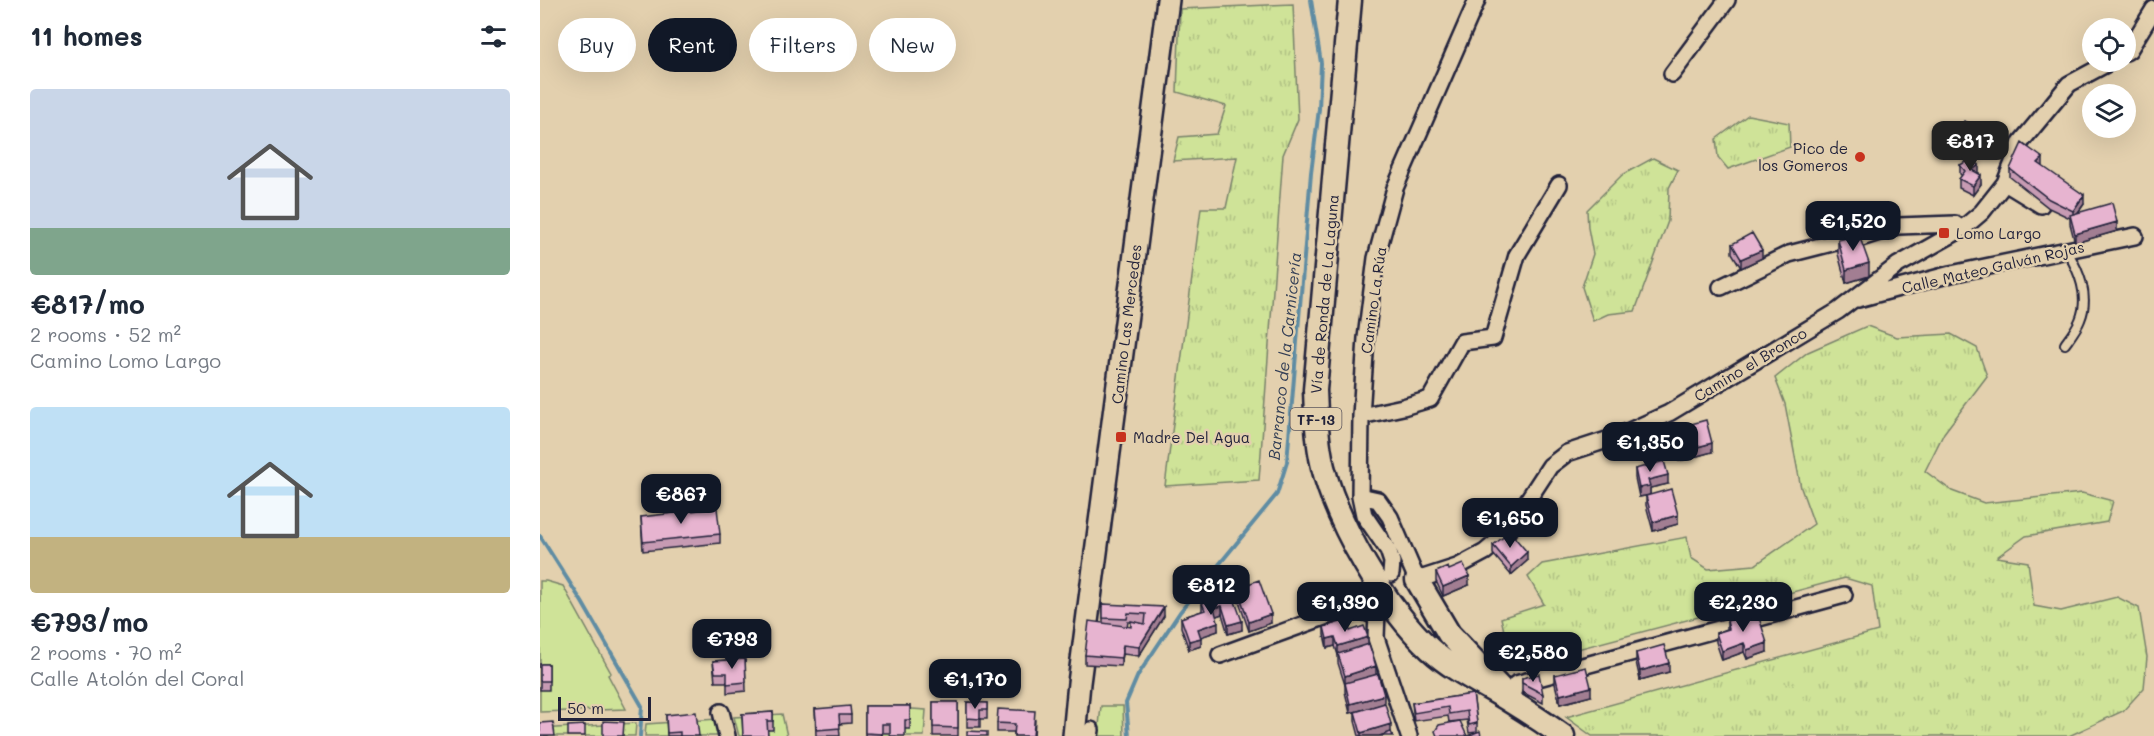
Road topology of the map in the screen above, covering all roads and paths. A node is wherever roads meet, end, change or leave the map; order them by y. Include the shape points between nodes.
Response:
1 (1168, 0) edge
2 (1350, 0) edge
3 (1478, 0) edge
4 (1727, 0) edge
5 (2154, 9) edge
6 (2136, 39) edge
7 (2091, 72) edge
8 (1672, 75) dead end
9 (2005, 183) junction
10 (1559, 185) dead end
11 (2041, 205) dead end
12 (1962, 229) junction
13 (2135, 236) dead end
14 (2067, 251) junction
15 (1721, 287) dead end
16 (1852, 300) junction
17 (2065, 344) dead end
18 (1361, 416) junction
19 (1360, 496) junction
20 (1391, 574) dead end
21 (1417, 580) junction
22 (1844, 595) dead end
23 (1220, 655) dead end
24 (1510, 700) junction
25 (721, 712) dead end
26 (1085, 734) edge
27 (727, 736) edge
28 (1409, 736) edge
29 (1563, 736) edge

1 - 26 main road, Camino Las Mercedes via 1079,683
2 - 24 main road, Vía de Ronda de La Laguna / TF-13 via 1315,390 1323,466 1343,522 1382,591 1406,624 1431,650 1466,676
3 - 18 street, Camino La Rúa via 1395,188 1376,258
4 - 8 street
5 - 6 street
7 - 9 street, Camino el Bronco via 2069,84 2021,142
9 - 11 street
9 - 12 street, Camino el Bronco via 1982,212
10 - 18 street via 1517,255 1493,338 1462,342 1430,399
12 - 15 street via 1955,224 1898,226 1790,254
12 - 16 street, Camino el Bronco via 1898,265
13 - 14 street, Calle Mateo Galván Rojas
14 - 16 street, Calle Mateo Galván Rojas via 1951,274
14 - 17 lane via 2078,268 2084,292 2081,318
16 - 21 street, Camino el Bronco via 1669,413 1567,453 1550,466 1505,535 1485,552 1457,567
18 - 19 street, Camino La Rúa
19 - 20 street, Camino La Rúa via 1364,515 1388,550
19 - 21 street via 1378,500 1390,517
21 - 24 main road via 1449,634
22 - 24 street via 1516,684
23 - 28 street via 1349,608 1377,614 1376,638
24 - 29 main road, Vía de Ronda de La Laguna / TF-13
25 - 27 street

